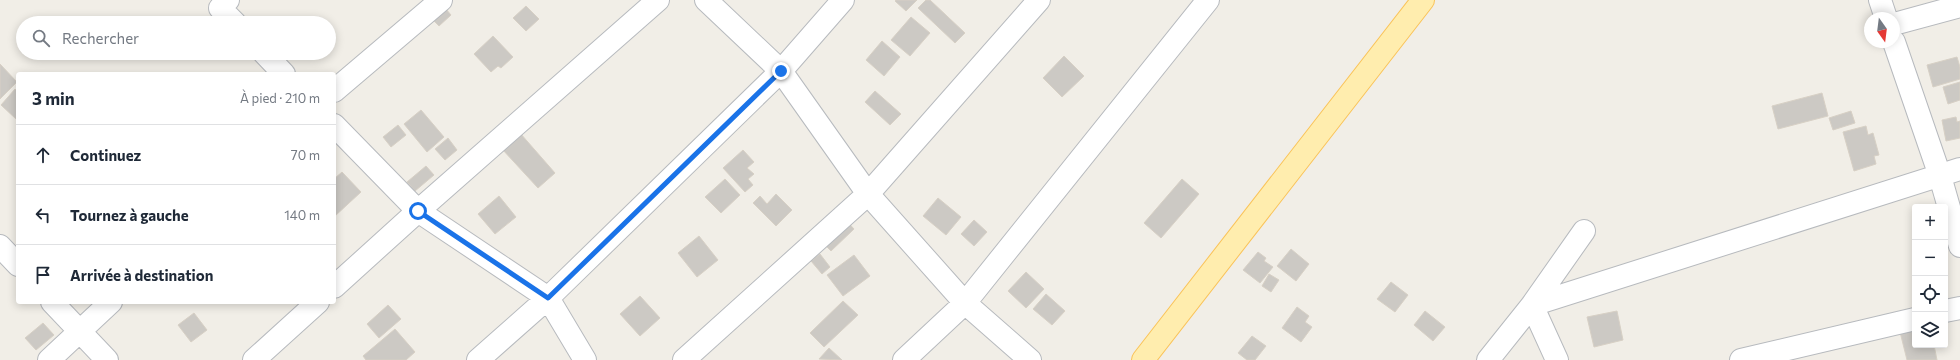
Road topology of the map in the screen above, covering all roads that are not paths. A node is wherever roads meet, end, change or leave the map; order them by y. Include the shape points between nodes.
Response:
1 (228, 0) edge
2 (441, 0) edge
3 (658, 0) edge
4 (706, 0) edge
5 (843, 0) edge
6 (1039, 0) edge
7 (1208, 0) edge
8 (1424, 0) edge
9 (1880, 0) edge
10 (1960, 6) edge
11 (1884, 12) edge
12 (228, 16) edge
13 (1900, 22) edge
14 (1897, 48) edge
15 (271, 60) edge
16 (781, 71) junction
17 (282, 72) edge
18 (336, 89) edge
19 (336, 127) edge
20 (1950, 172) edge
21 (868, 194) junction
22 (418, 211) junction
23 (1584, 231) dead end
24 (0, 246) edge
25 (1960, 246) edge
26 (16, 263) edge
27 (336, 285) edge
28 (548, 298) junction
29 (965, 303) junction
30 (54, 304) edge
31 (109, 304) edge
32 (316, 304) edge
33 (1532, 305) junction
34 (1960, 308) edge
35 (1948, 310) edge
36 (1912, 319) edge
37 (80, 332) junction
38 (49, 360) edge
39 (107, 360) edge
40 (254, 360) edge
41 (478, 360) edge
42 (585, 360) edge
43 (684, 360) edge
44 (904, 360) edge
45 (1030, 360) edge
46 (1144, 360) edge
47 (1488, 360) edge
48 (1557, 360) edge
49 (1742, 360) edge

1 - 12 street via 220,8
2 - 18 street
3 - 22 street
4 - 16 street
5 - 16 street
6 - 21 street
7 - 29 street
8 - 46 main road
9 - 11 street
10 - 13 street
14 - 20 street
15 - 17 street
16 - 21 street
16 - 28 street
19 - 22 street
20 - 25 street
20 - 33 street
21 - 29 street
21 - 43 street
22 - 27 street
22 - 28 street
23 - 33 street
24 - 26 street
28 - 41 street
28 - 42 street
29 - 44 street
29 - 45 street
30 - 37 street
31 - 37 street
32 - 40 street
33 - 47 street
33 - 48 street
34 - 35 street
36 - 49 street
37 - 38 street
37 - 39 street

